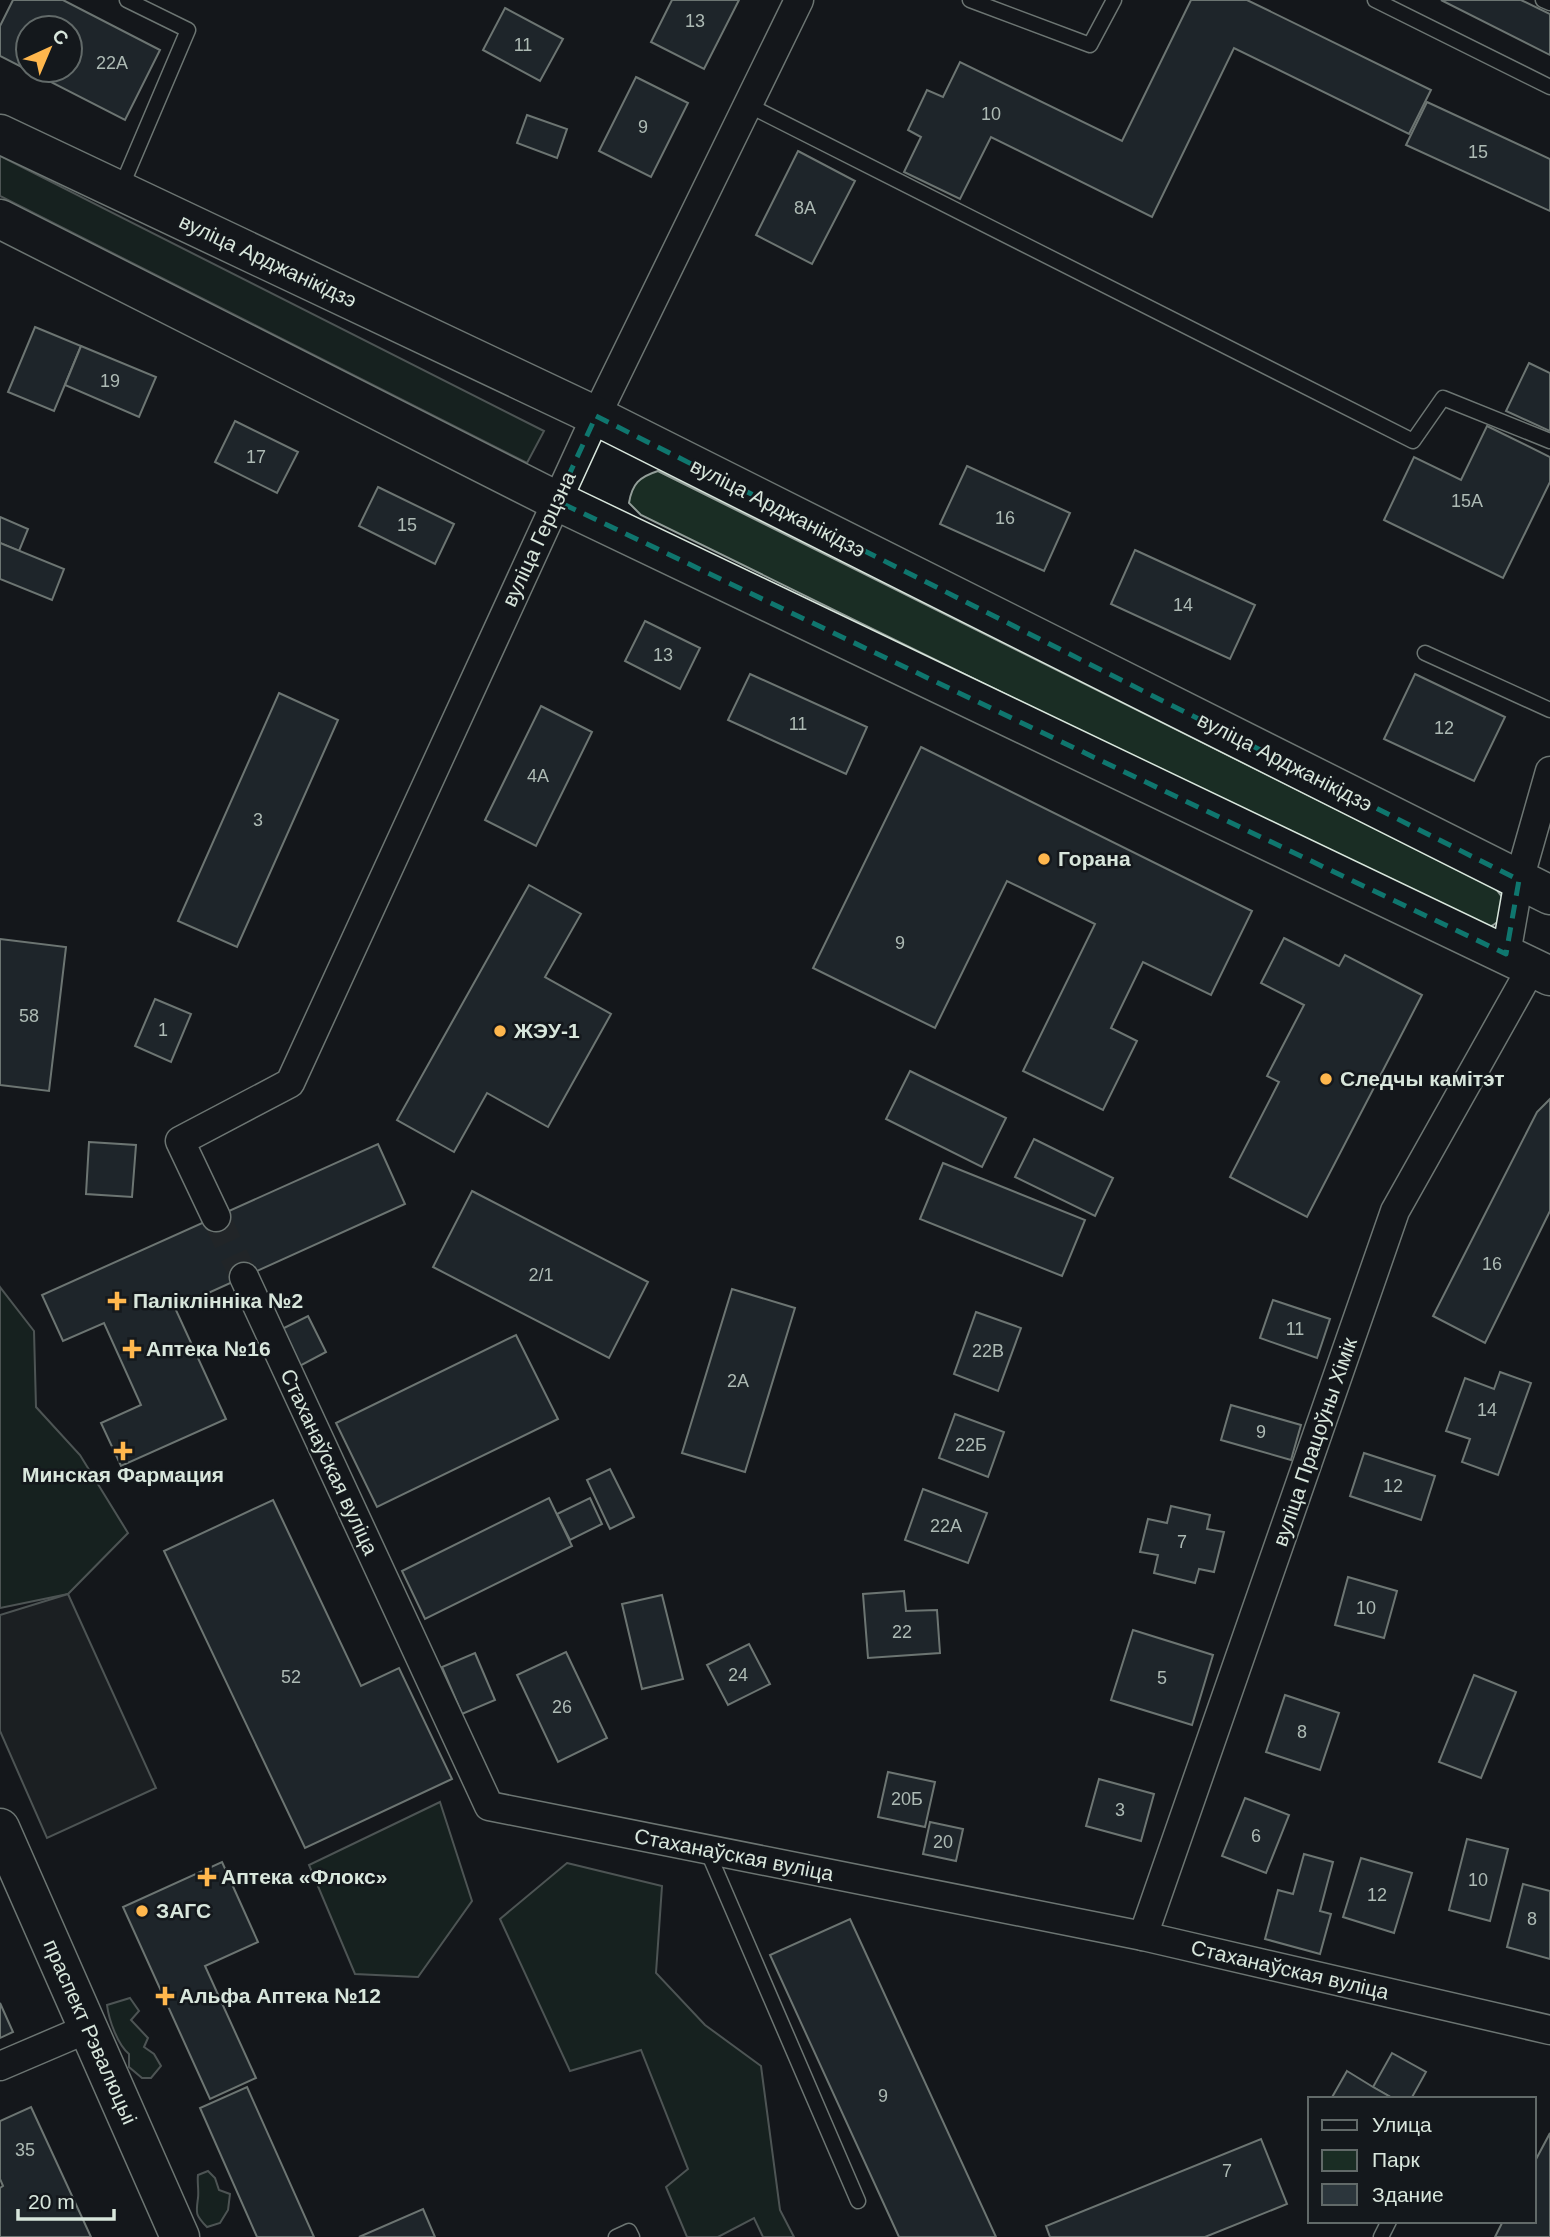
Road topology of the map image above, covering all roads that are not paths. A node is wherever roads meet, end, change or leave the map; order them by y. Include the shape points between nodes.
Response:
1 (127, 0) edge
2 (799, 0) edge
3 (970, 0) edge
4 (1114, 0) edge
5 (1375, 0) edge
6 (1543, 0) edge
7 (1550, 4) edge
8 (1550, 87) edge
9 (748, 105) junction
10 (0, 134) edge
11 (120, 191) junction
12 (0, 219) edge
13 (596, 416) junction
14 (1550, 441) edge
15 (556, 501) junction
16 (1425, 653) dead end
17 (1550, 710) edge
18 (1550, 771) edge
19 (1534, 887) edge
20 (1529, 966) edge
21 (216, 1217) tunnel mouth
22 (244, 1277) tunnel mouth
23 (1, 1834) edge
24 (707, 1850) junction
25 (1143, 1936) junction
26 (89, 2028) junction
27 (1550, 2030) edge
28 (0, 2066) edge
29 (858, 2201) dead end
30 (180, 2237) edge
31 (616, 2237) edge
32 (632, 2237) edge

1 - 11 lane via 188,30
2 - 9 street, вуліца Герцэна
3 - 4 lane via 1090,45
5 - 8 lane
6 - 7 lane
9 - 13 street, вуліца Герцэна
9 - 14 lane via 1413,441 1443,398
10 - 11 main road, вуліца Арджанікідзэ
11 - 13 main road, вуліца Арджанікідзэ
12 - 15 main road
13 - 15 street, вуліца Герцэна
13 - 19 main road, вуліца Арджанікідзэ
15 - 20 main road
15 - 21 street, вуліца Герцэна via 290,1083 180,1141
16 - 17 lane
18 - 19 street, вуліца Працоўны Хімік
19 - 20 street, вуліца Працоўны Хімік
20 - 25 street, вуліца Працоўны Хімік via 1395,1211
22 - 24 street, Стаханаўская вуліца via 489,1806
23 - 26 main road, праспект Рэвалюцыі
24 - 25 street, Стаханаўская вуліца
24 - 29 lane
25 - 27 street, Стаханаўская вуліца
26 - 28 street
26 - 30 main road, праспект Рэвалюцыі
31 - 32 lane via 629,2231

